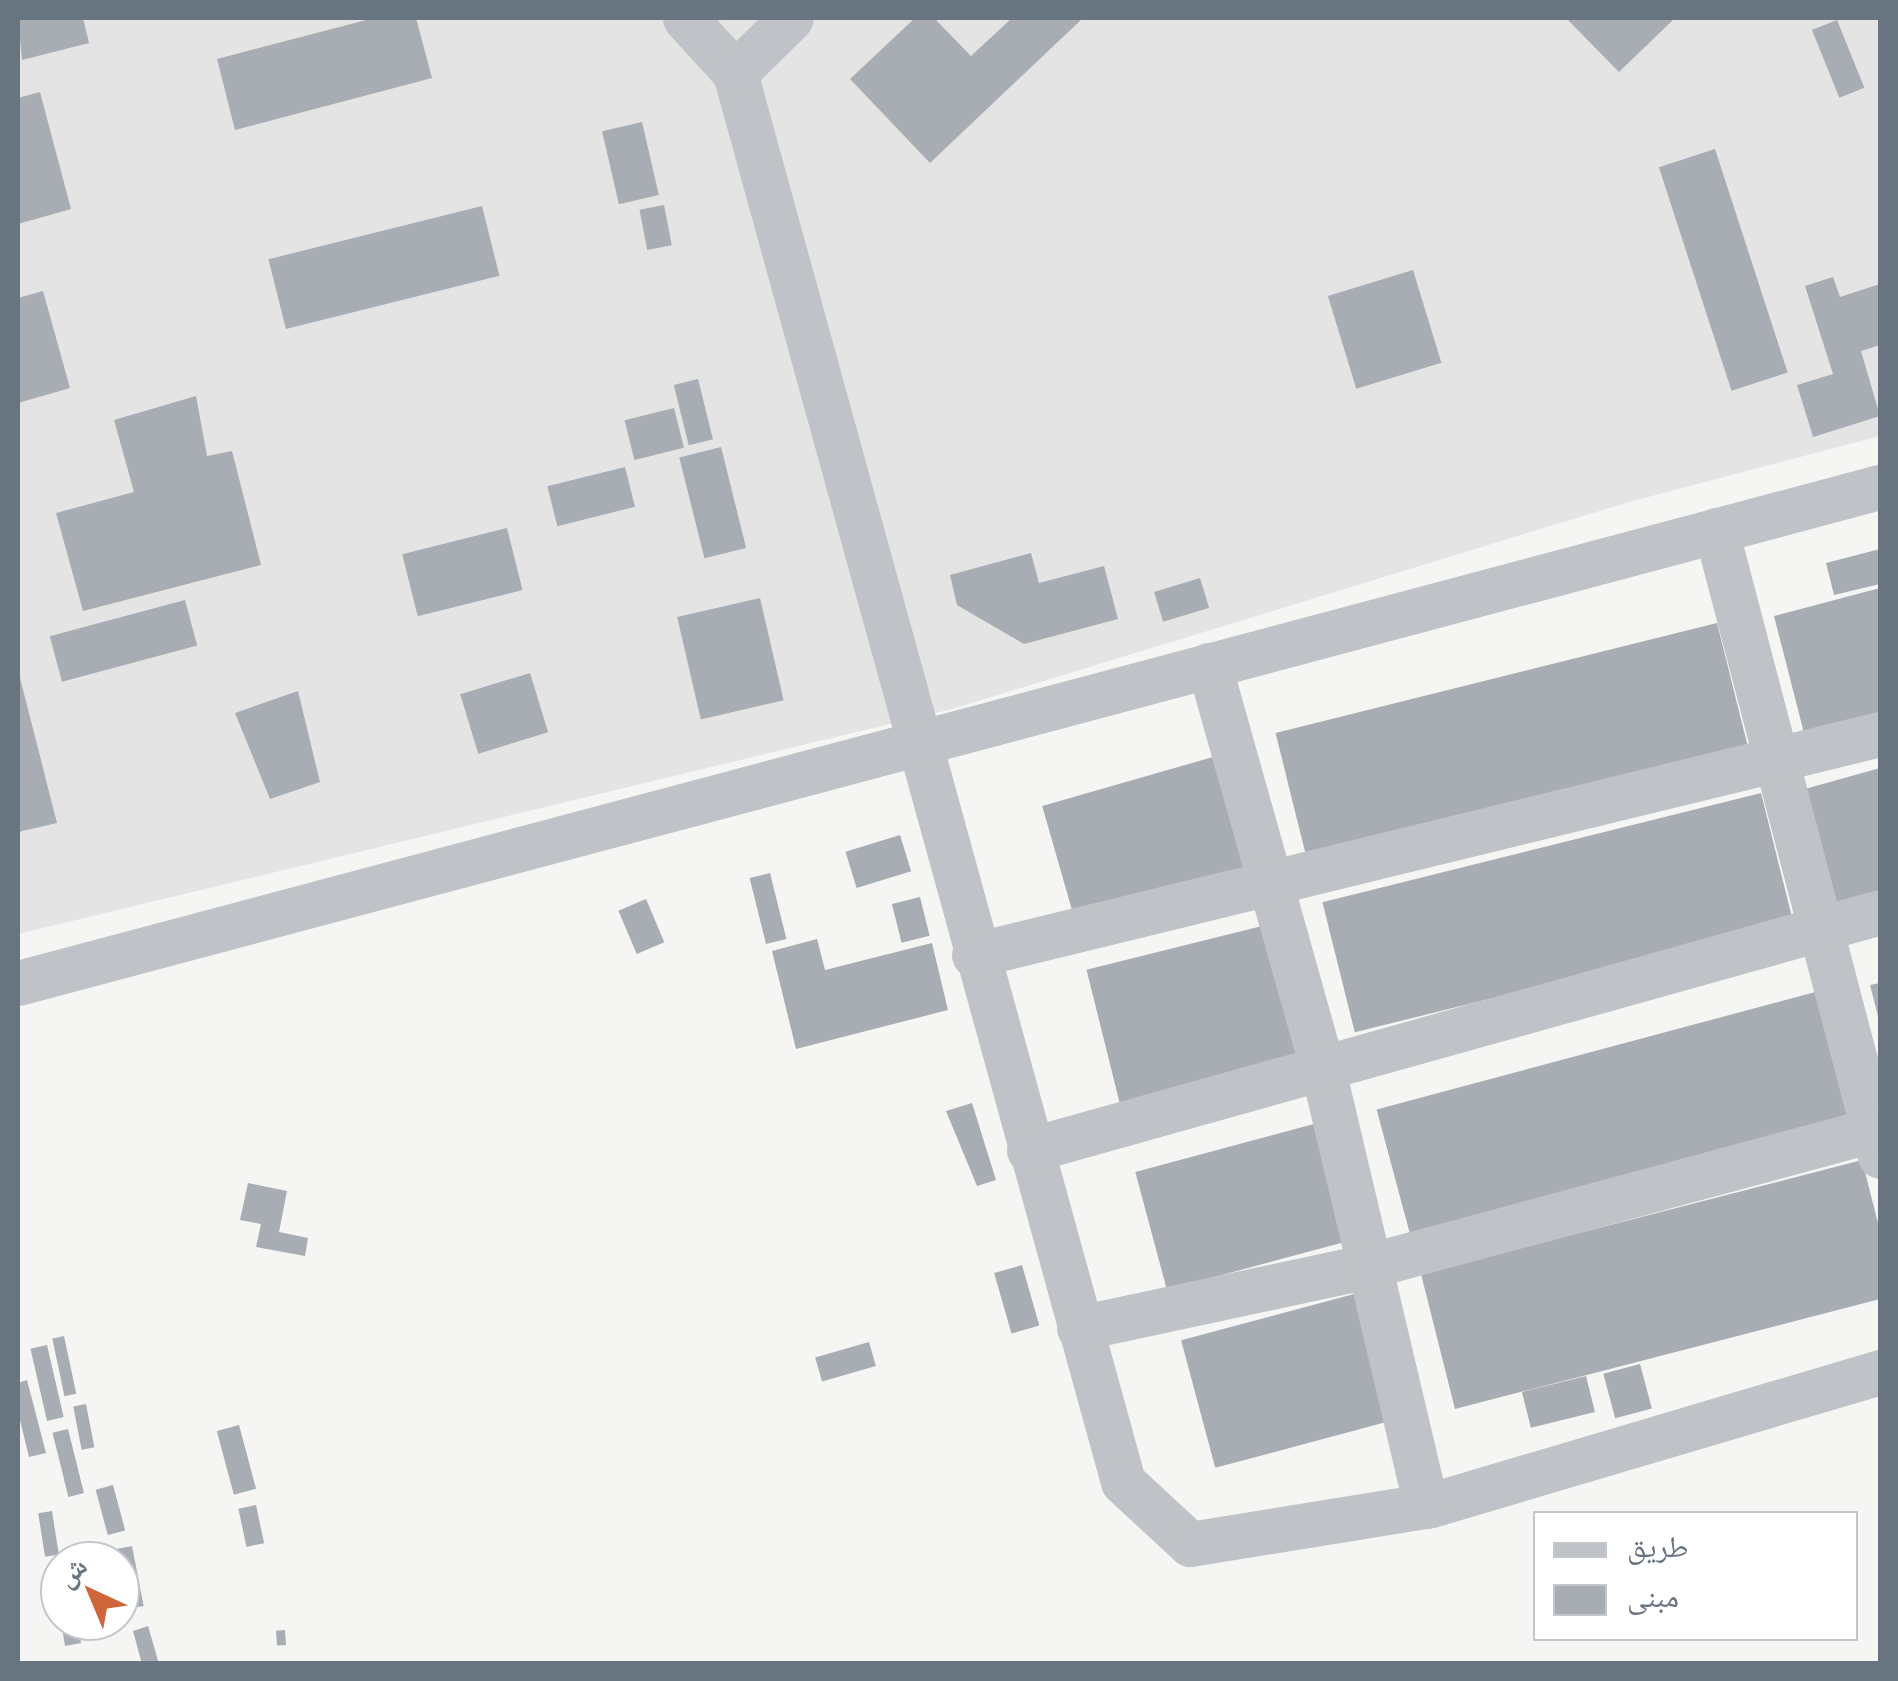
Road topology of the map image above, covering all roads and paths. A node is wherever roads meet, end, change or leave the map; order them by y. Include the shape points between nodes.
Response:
1 (685, 18) edge
2 (791, 18) edge
3 (735, 73) junction
4 (1880, 486) edge
5 (1716, 530) junction
6 (1209, 665) junction
7 (1880, 734) edge
8 (914, 744) junction
9 (1776, 761) junction
10 (1270, 882) junction
11 (1880, 912) edge
12 (1820, 928) junction
13 (974, 955) junction
14 (18, 983) edge
15 (1323, 1070) junction
16 (1878, 1138) edge
17 (1028, 1150) junction
18 (1368, 1266) junction
19 (1079, 1328) junction
20 (1880, 1372) edge
21 (1426, 1506) junction

1 - 3 street
2 - 3 street
3 - 8 street
4 - 5 street
5 - 6 street
5 - 9 street
6 - 8 street
6 - 10 street
7 - 9 street
8 - 13 street
8 - 14 street
9 - 10 street
9 - 12 street
10 - 13 street
10 - 15 street
11 - 12 street
12 - 15 street
12 - 16 street
13 - 17 street
15 - 17 street
15 - 18 street
16 - 18 street
17 - 19 street
18 - 19 street
18 - 21 street
19 - 21 street via 1123,1482 1190,1544
20 - 21 street

